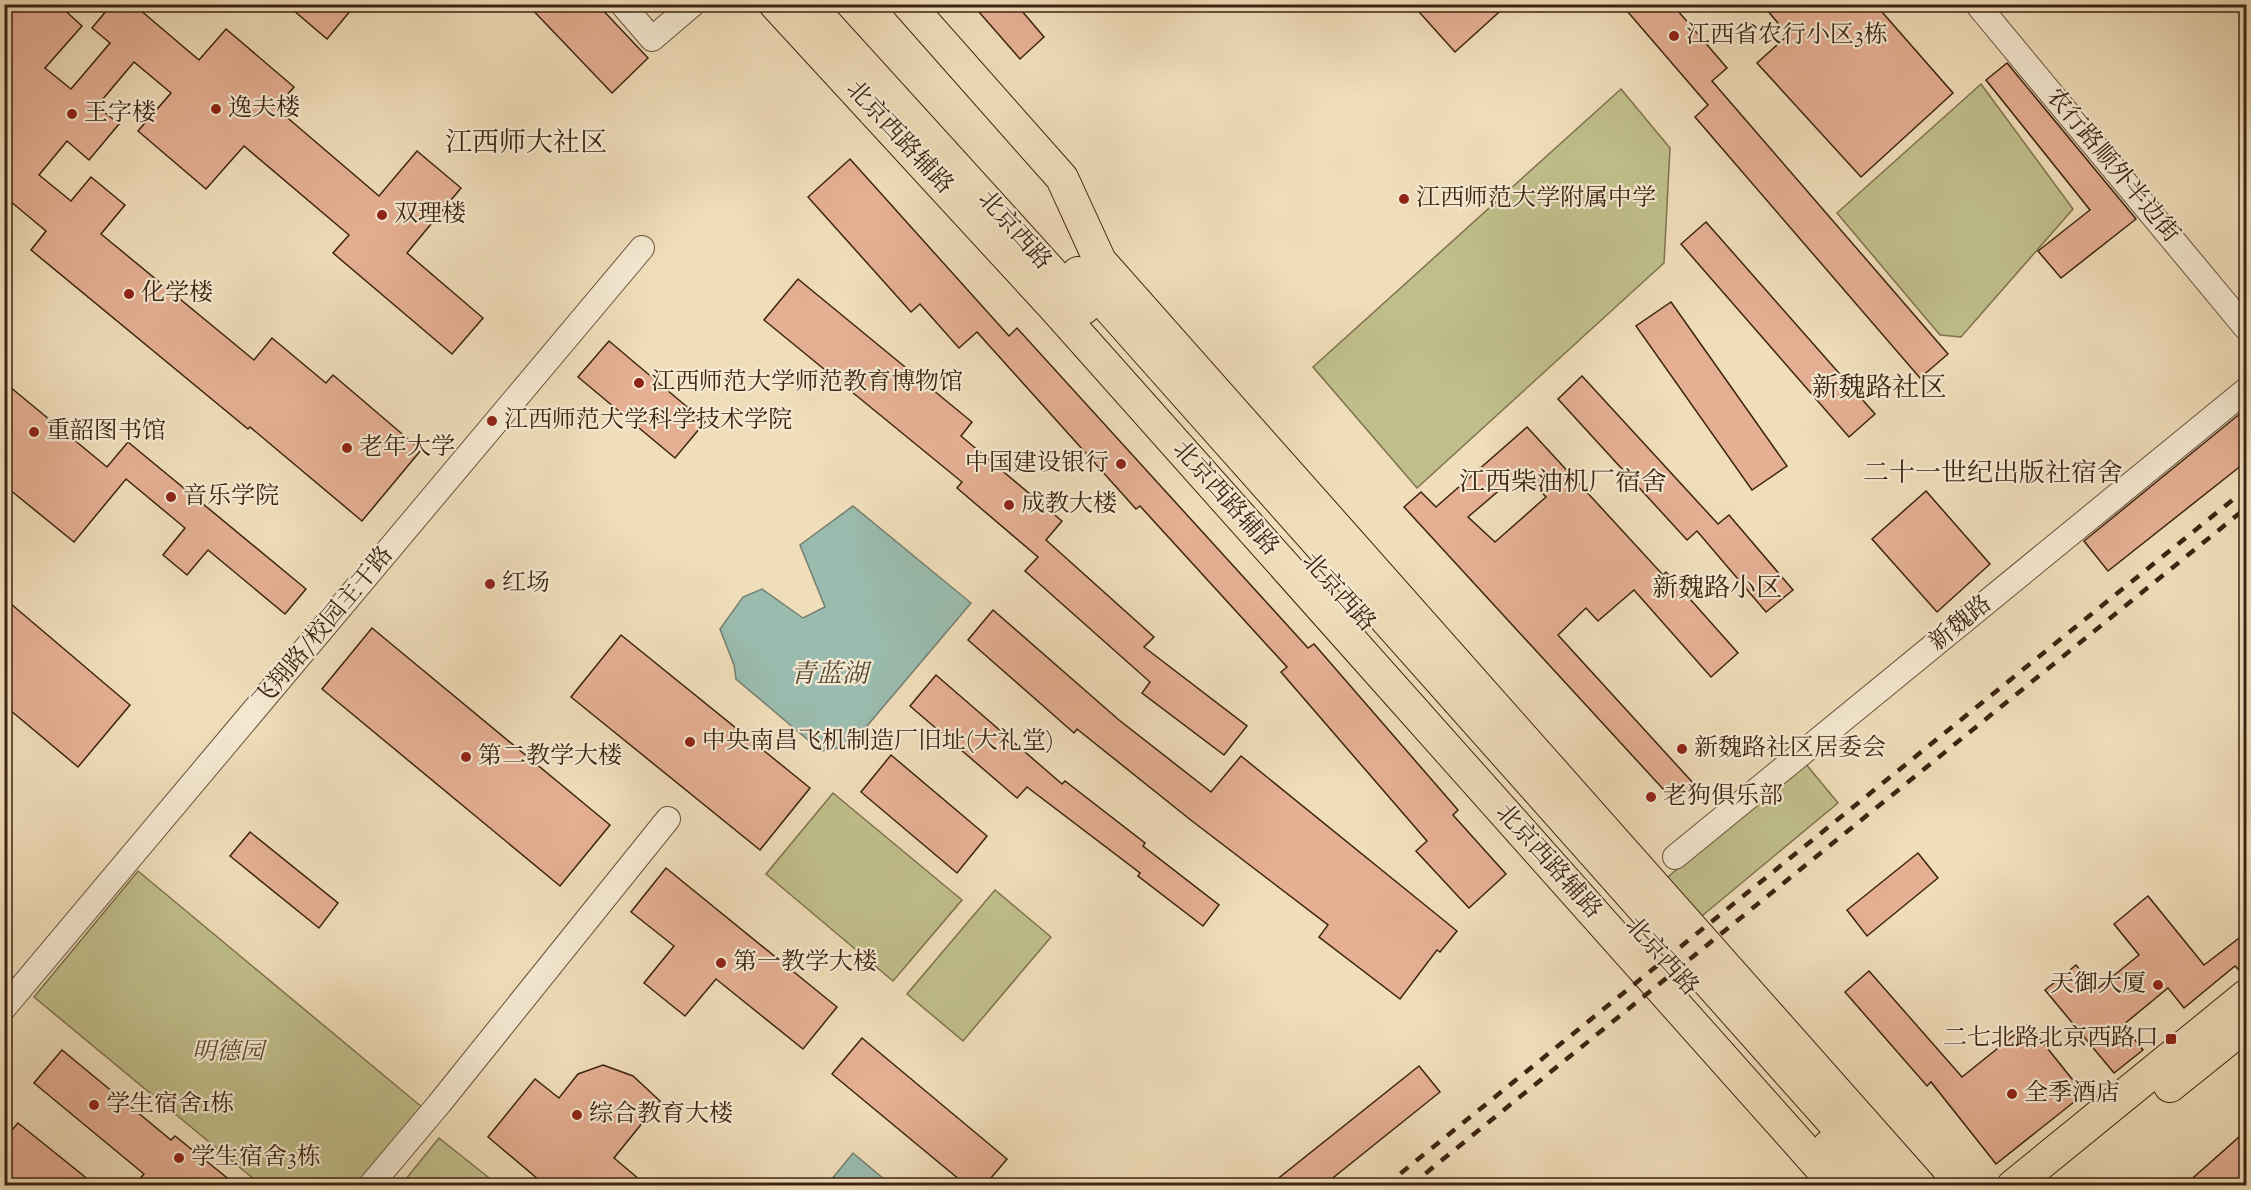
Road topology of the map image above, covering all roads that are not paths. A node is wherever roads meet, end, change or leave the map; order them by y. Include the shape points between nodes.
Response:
1 (622, 4) edge
2 (693, 4) edge
3 (775, 4) edge
4 (807, 4) edge
5 (836, 4) edge
6 (908, 4) edge
7 (1977, 4) edge
8 (642, 248) dead end
9 (2247, 328) edge
10 (2247, 390) edge
11 (668, 819) dead end
12 (1675, 857) dead end
13 (2247, 996) edge
14 (4, 1008) edge
15 (2247, 1025) edge
16 (370, 1185) edge
17 (1837, 1185) edge
18 (1864, 1185) edge
19 (1890, 1185) edge
20 (1920, 1185) edge
21 (2013, 1185) edge
22 (2045, 1185) edge

1 - 2 street via 652,39
3 - 17 main road, 北京西路辅路 via 1053,306
4 - 18 main road, 北京西路 via 1076,299
5 - 19 main road, 北京西路
6 - 20 main road via 1062,178 1100,261
7 - 9 street, 农行路顺外半边街
8 - 14 street, 飞翔路/校园主干路
10 - 12 street, 新魏路
11 - 16 street
13 - 21 main road
15 - 22 main road

